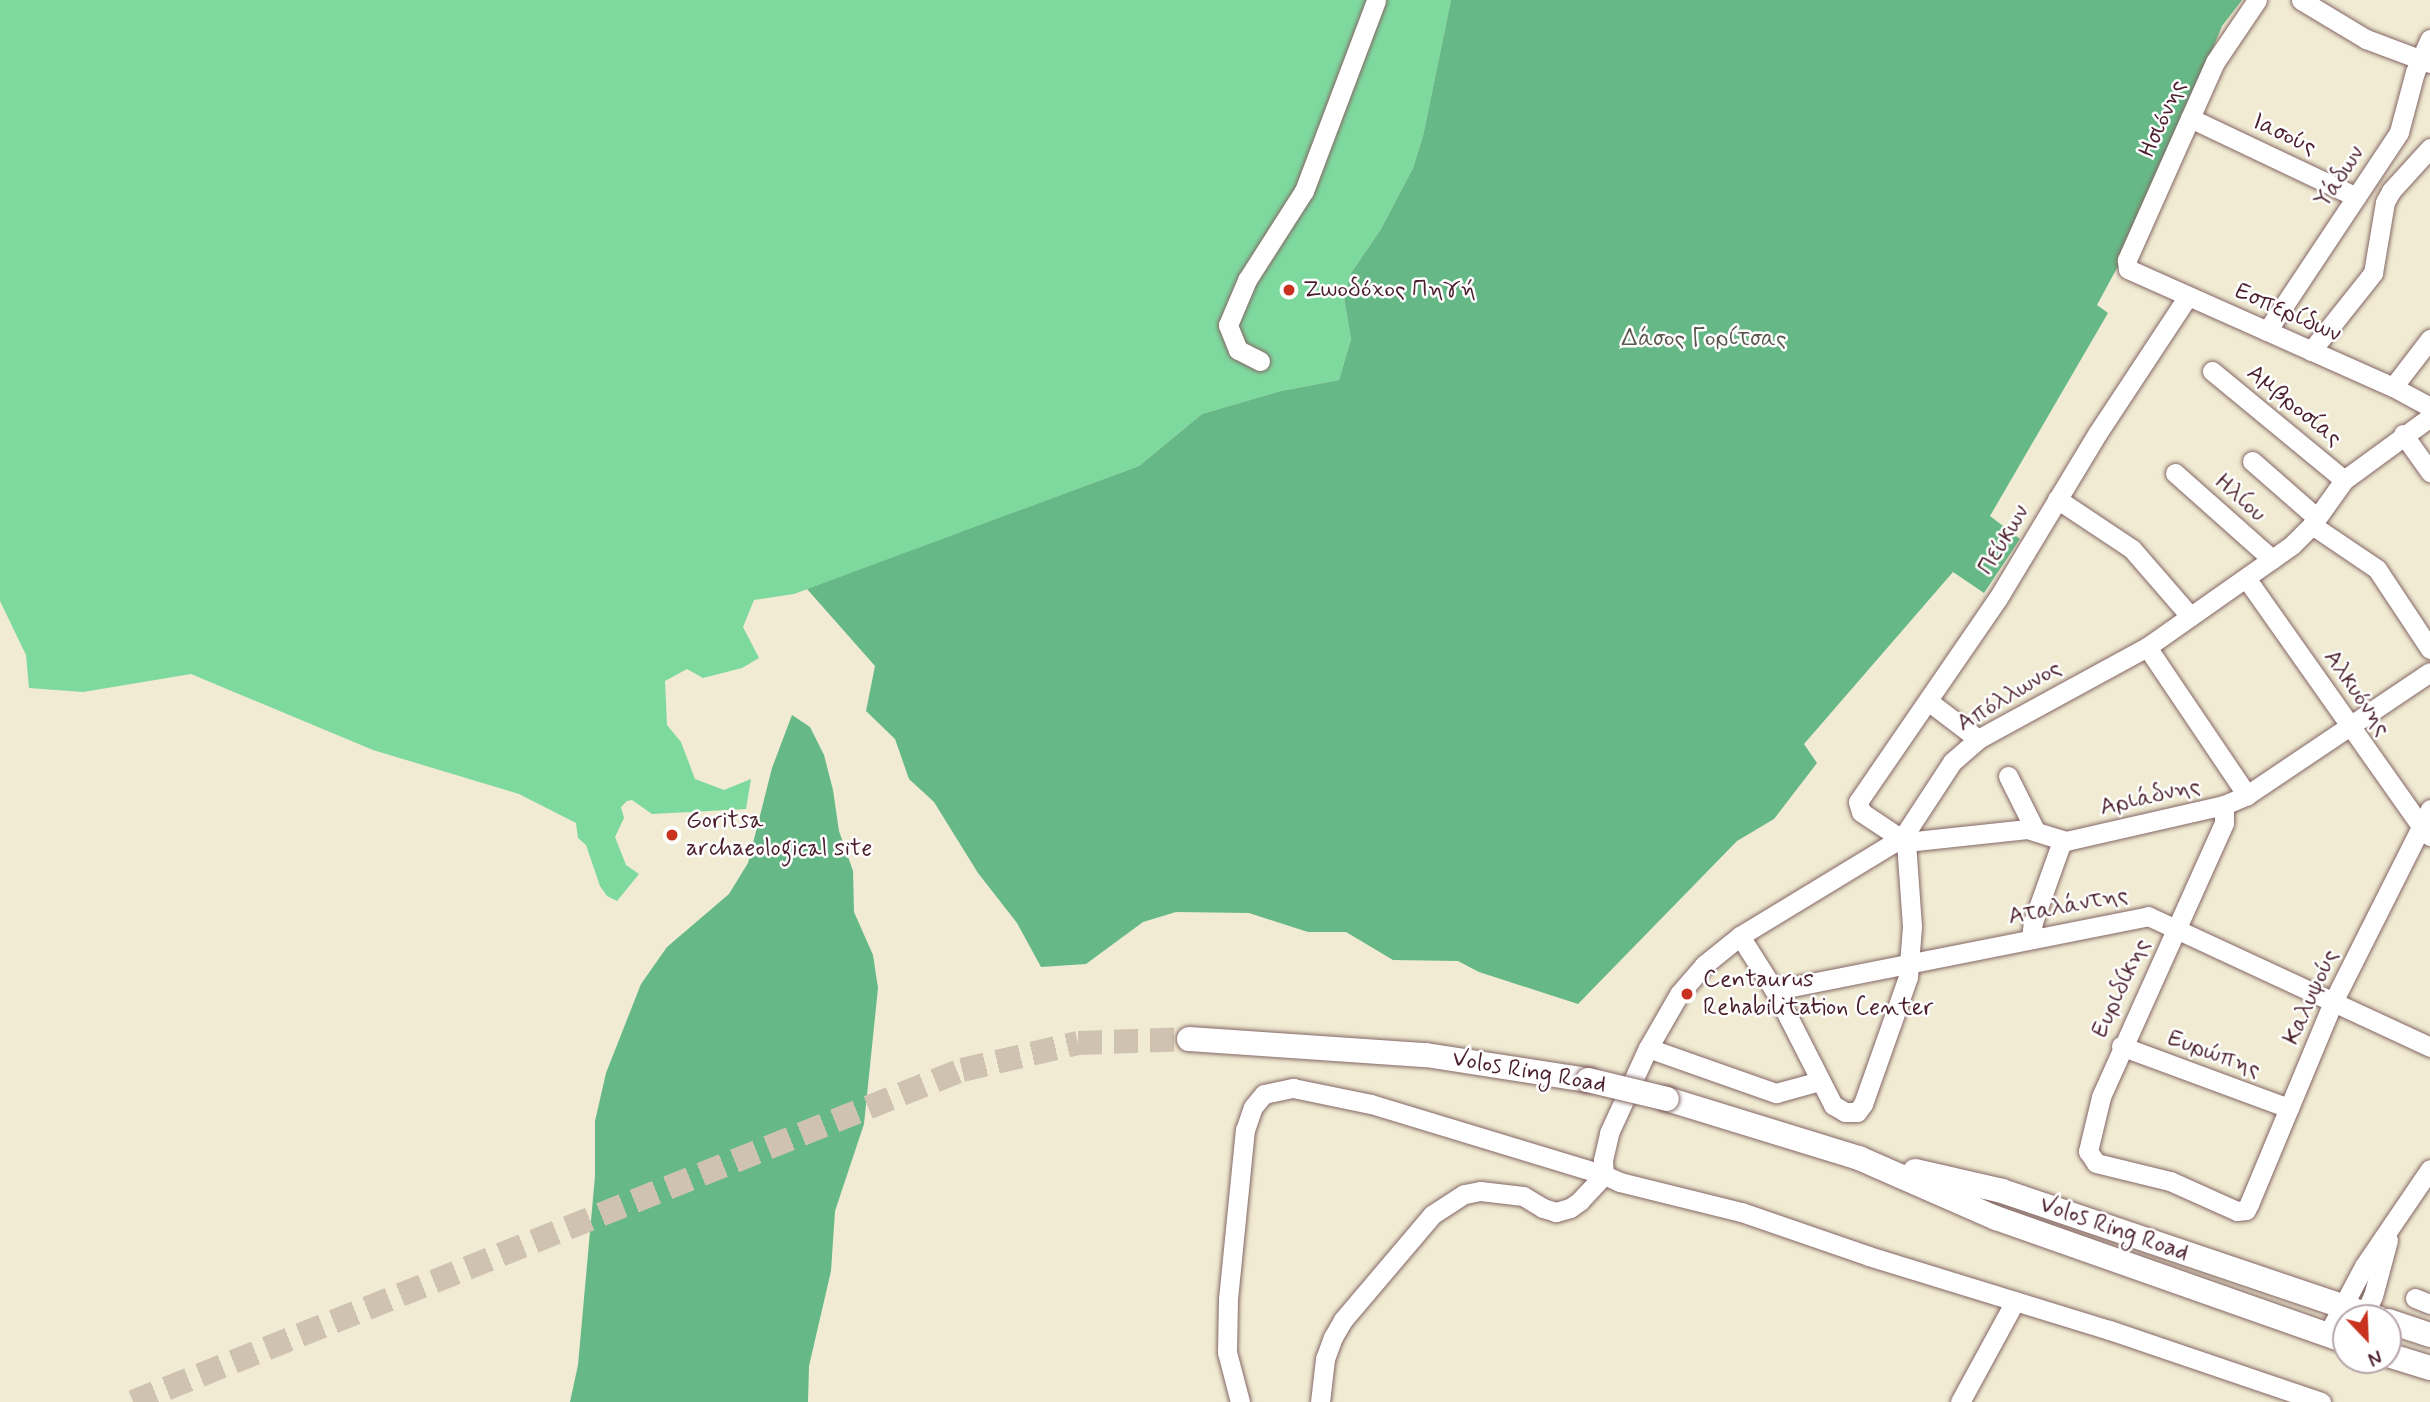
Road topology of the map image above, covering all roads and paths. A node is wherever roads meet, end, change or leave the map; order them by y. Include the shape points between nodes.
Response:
1 (1376, 0) edge
2 (2257, 0) edge
3 (2301, 0) edge
4 (2430, 39) edge
5 (2425, 61) edge
6 (2190, 118) junction
7 (2430, 148) edge
8 (2356, 197) junction
9 (2126, 264) joint
10 (2188, 296) junction
11 (2267, 331) junction
12 (2430, 339) edge
13 (2311, 351) junction
14 (1260, 361) dead end
15 (2212, 371) dead end
16 (2393, 387) junction
17 (2430, 407) edge
18 (2430, 417) edge
19 (2403, 434) junction
20 (2252, 461) dead end
21 (2430, 472) edge
22 (2175, 473) dead end
23 (2344, 480) junction
24 (2057, 499) junction
25 (2315, 521) junction
26 (2272, 559) junction
27 (2246, 578) junction
28 (2190, 616) junction
29 (2424, 627) edge
30 (2147, 647) junction
31 (2430, 649) edge
32 (2430, 672) edge
33 (1928, 701) junction
34 (2349, 726) junction
35 (1978, 738) junction
36 (2008, 776) dead end
37 (2247, 795) junction
38 (2224, 805) junction
39 (2427, 823) edge
40 (2035, 830) junction
41 (1903, 841) junction
42 (2062, 841) junction
43 (2176, 927) junction
44 (1740, 936) junction
45 (2031, 938) junction
46 (1910, 964) junction
47 (1776, 993) junction
48 (2333, 1002) junction
49 (1189, 1039) tunnel mouth
50 (2121, 1046) junction
51 (1648, 1048) junction
52 (2430, 1048) edge
53 (1820, 1081) junction
54 (2290, 1108) junction
55 (1859, 1158) junction
56 (2430, 1169) edge
57 (1604, 1175) junction
58 (2246, 1210) joint
59 (2391, 1229) junction
60 (2015, 1301) junction
61 (2335, 1304) edge
62 (2342, 1304) edge
63 (2377, 1304) edge
64 (2402, 1326) edge
65 (2430, 1335) edge
66 (2332, 1336) edge
67 (2402, 1359) edge
68 (2430, 1368) edge
69 (1240, 1402) edge
70 (1320, 1402) edge
71 (1960, 1402) edge
72 (2321, 1402) edge

1 - 14 street via 1304,191 1247,280 1228,325 1238,350
2 - 6 street, Ησιόνης via 2215,61
3 - 5 street via 2366,39
4 - 5 street, Υάδων
5 - 8 street, Υάδων via 2399,132
6 - 8 street, Ιασούς
6 - 9 street, Ησιόνης
7 - 13 street via 2385,202 2372,273
8 - 11 street, Υάδων
9 - 10 street, Εσπερίδων via 2133,272
10 - 11 street, Εσπερίδων
10 - 24 street, Πεύκων
11 - 13 street, Εσπερίδων
12 - 16 street
13 - 16 street, Εσπερίδων
15 - 23 street, Αμβροσίας
16 - 17 street, Εσπερίδων
18 - 19 street, Απόλλωνος
19 - 21 street
19 - 23 street, Απόλλωνος
20 - 25 street
22 - 26 street, Ηλίου
23 - 25 street, Απόλλωνος
24 - 28 street via 2132,549
24 - 33 street, Πεύκων via 1998,598
25 - 26 street, Απόλλωνος
25 - 29 street via 2377,569
26 - 27 street, Απόλλωνος
27 - 28 street, Απόλλωνος
27 - 34 street, Αλκυόνης
28 - 30 street, Απόλλωνος
29 - 31 street
30 - 35 street, Απόλλωνος
30 - 37 street
32 - 34 street, Αριάδνης
33 - 35 street
33 - 41 street, Πεύκων via 1858,802 1858,807
34 - 37 street, Αριάδνης
34 - 39 street, Αλκυόνης
35 - 41 street, Απόλλωνος via 1952,762
36 - 40 street
37 - 38 street, Αριάδνης
38 - 42 street, Αριάδνης
38 - 43 street, Ευριδίκης via 2224,823
39 - 48 street, Καλυψούς
40 - 41 street
40 - 42 street
41 - 44 street, Απόλλωνος
41 - 46 street via 1912,926
42 - 45 street
43 - 45 street, Αταλάντης via 2143,916
43 - 48 street, Αταλάντης
43 - 50 street, Ευριδίκης
44 - 47 street
44 - 51 street, Απόλλωνος via 1686,984
45 - 46 street, Αταλάντης
46 - 47 street, Αταλάντης
46 - 53 street via 1905,991 1863,1104 1853,1113 1838,1110
47 - 53 street
48 - 52 street, Αταλάντης
48 - 54 street, Καλυψούς
49 - 55 main road, Volos Ring Road, bridge via 1416,1054 1529,1068 1667,1099
50 - 54 street, Ευρώπης
50 - 58 street, Ευριδίκης via 2094,1115 2089,1156 2096,1163 2157,1176 2237,1211
51 - 53 street via 1776,1093
51 - 57 street, Απόλλωνος via 1609,1133
54 - 58 street, Καλυψούς
55 - 61 main road, Volos Ring Road via 2002,1191
55 - 66 main road, Volos Ring Road via 1996,1218
56 - 59 street
57 - 60 street via 1741,1212
57 - 69 street via 1371,1104 1293,1087 1265,1094 1253,1107 1245,1130 1228,1299 1227,1352
57 - 70 street via 1580,1201 1556,1212 1523,1196 1480,1191 1464,1194 1432,1215 1333,1337 1325,1359
59 - 62 street
59 - 63 street
60 - 71 street
60 - 72 street
64 - 65 main road, Volos Ring Road
67 - 68 main road

